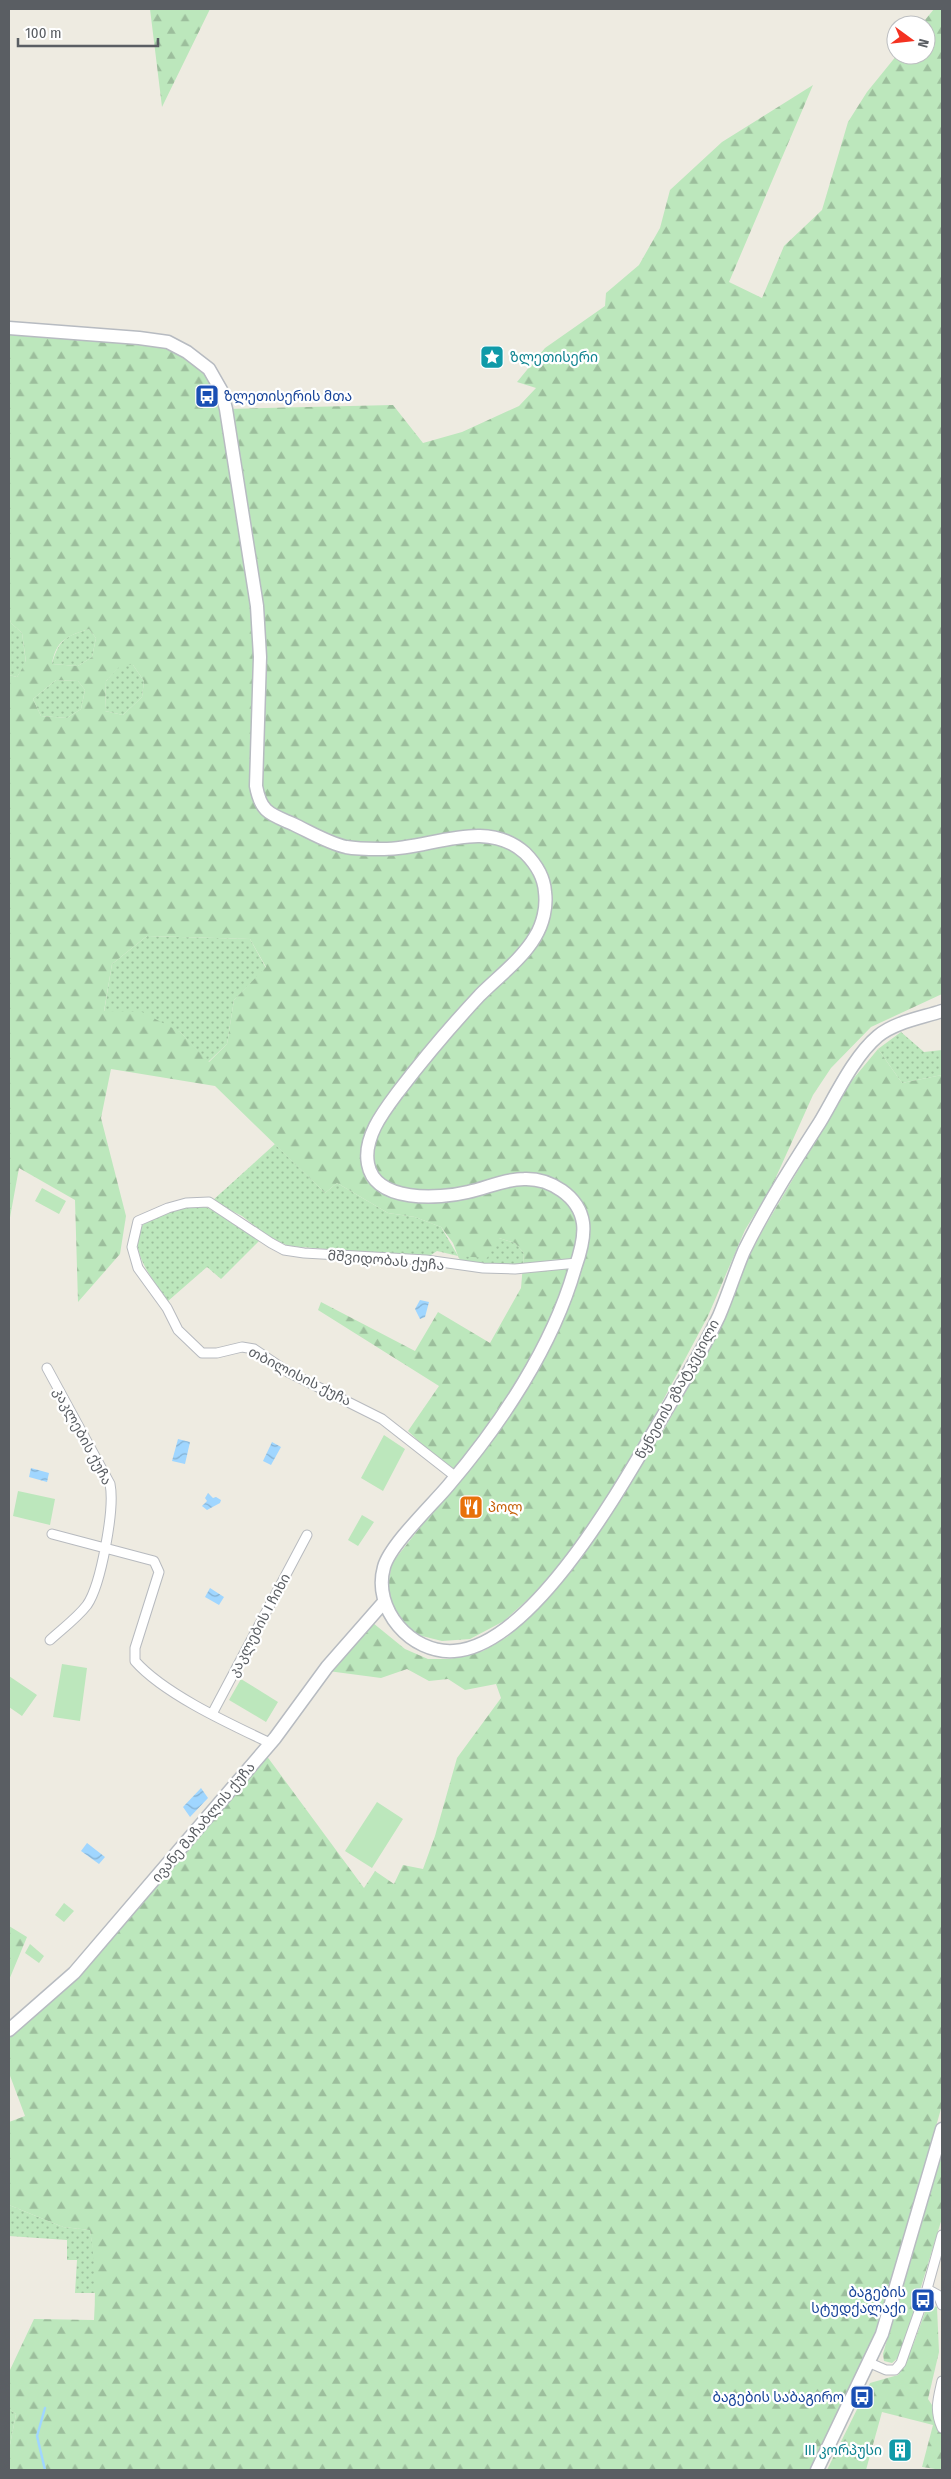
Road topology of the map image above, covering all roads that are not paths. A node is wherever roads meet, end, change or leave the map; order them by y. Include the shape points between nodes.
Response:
1 (9, 328) edge
2 (942, 1012) edge
3 (210, 1202) joint
4 (577, 1263) junction
5 (47, 1368) dead end
6 (456, 1477) junction
7 (52, 1534) dead end
8 (307, 1535) dead end
9 (104, 1548) junction
10 (384, 1602) junction
11 (50, 1640) dead end
12 (212, 1714) junction
13 (270, 1743) junction
14 (9, 2030) edge
15 (942, 2129) edge
16 (942, 2235) edge
17 (927, 2290) junction
18 (942, 2305) edge
19 (870, 2363) junction
20 (942, 2380) edge
21 (942, 2428) edge
22 (817, 2470) edge

1 - 4 main road via 168,342 209,369 221,390 257,606 260,656 256,786 259,804 271,815 343,846 389,850 486,835 516,845 533,860 543,877 546,897 537,934 519,957 436,1041 385,1109 368,1146 367,1164 373,1178 384,1188 410,1195 463,1194 529,1178 548,1183 571,1197 583,1216 584,1234
2 - 10 main road, წყნეთის გზატკეცილი via 895,1026 880,1034 862,1055 773,1197 743,1254 719,1315 696,1361 602,1517 572,1561 546,1591 521,1616 494,1636 474,1647 449,1652 413,1640 397,1627
3 - 4 street, მშვიდობას ქუჩა via 284,1250 483,1268 515,1269
3 - 6 street, თბილისის ქუჩა via 186,1203 138,1221 132,1247 138,1268 178,1330 202,1352 242,1347 254,1349 288,1372 368,1411
4 - 6 main road via 548,1340 494,1426
5 - 9 street, კაკლების ქუჩა via 110,1484 112,1507
6 - 10 main road via 393,1551 384,1567
7 - 9 street
8 - 12 street, კაკლების I ჩიხი
9 - 11 street, კაკლების ქუჩა via 95,1588 87,1605
9 - 12 street via 158,1564 159,1572 135,1648 135,1661 144,1671
10 - 13 main road, ივანე მაჩაბლის ქუჩა via 327,1667
12 - 13 street
13 - 14 main road, ივანე მაჩაბლის ქუჩა via 74,1973
15 - 19 main road
16 - 17 street
17 - 18 street via 938,2295
17 - 19 street via 901,2363 895,2370
19 - 22 main road
20 - 21 street via 936,2407

